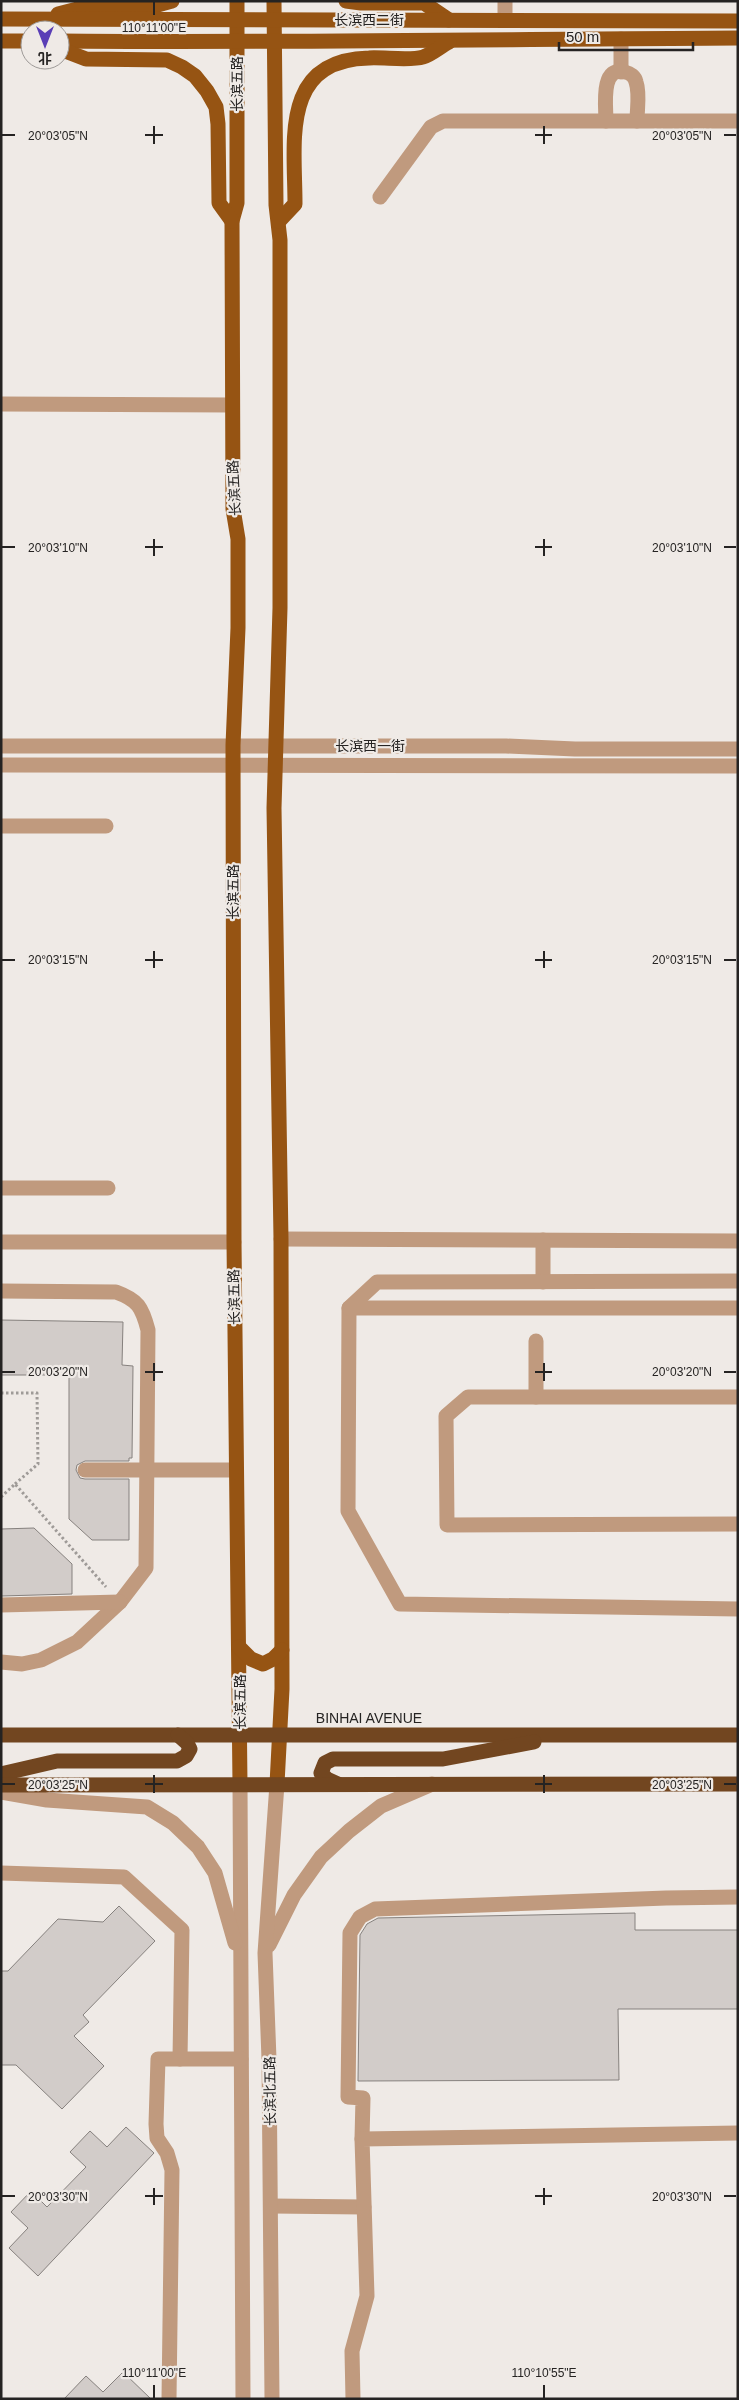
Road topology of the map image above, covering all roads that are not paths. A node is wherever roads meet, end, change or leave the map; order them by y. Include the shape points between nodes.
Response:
1 (172, 1) edge
2 (237, 1) edge
3 (274, 1) edge
4 (346, 1) edge
5 (505, 1) edge
6 (1, 19) edge
7 (39, 19) junction
8 (237, 20) junction
9 (275, 20) junction
10 (449, 20) junction
11 (505, 20) junction
12 (738, 21) edge
13 (738, 38) edge
14 (622, 39) junction
15 (1, 41) edge
16 (20, 41) edge
17 (70, 41) edge
18 (449, 41) junction
19 (237, 42) junction
20 (275, 42) junction
21 (70, 53) edge
22 (622, 72) junction
23 (606, 121) junction
24 (638, 121) junction
25 (738, 121) edge
26 (380, 197) dead end
27 (232, 221) junction
28 (279, 221) junction
29 (1, 404) edge
30 (232, 405) junction
31 (233, 745) junction
32 (1, 746) edge
33 (276, 746) junction
34 (738, 749) edge
35 (1, 765) edge
36 (233, 766) junction
37 (276, 766) junction
38 (738, 766) edge
39 (1, 826) edge
40 (106, 826) dead end
41 (1, 1188) edge
42 (108, 1188) dead end
43 (281, 1239) junction
44 (543, 1240) junction
45 (738, 1241) edge
46 (1, 1242) edge
47 (234, 1242) junction
48 (543, 1282) junction
49 (738, 1282) edge
50 (1, 1291) edge
51 (348, 1308) junction
52 (738, 1308) edge
53 (536, 1341) dead end
54 (536, 1397) junction
55 (738, 1397) edge
56 (85, 1470) dead end
57 (147, 1470) junction
58 (236, 1470) junction
59 (738, 1524) edge
60 (120, 1602) junction
61 (1, 1605) edge
62 (738, 1608) edge
63 (239, 1647) junction
64 (282, 1650) junction
65 (1, 1662) edge
66 (280, 1734) junction
67 (1, 1735) edge
68 (178, 1735) junction
69 (240, 1735) junction
70 (567, 1735) junction
71 (738, 1735) edge
72 (1, 1774) edge
73 (240, 1784) junction
74 (277, 1784) junction
75 (339, 1784) junction
76 (432, 1784) junction
77 (738, 1784) edge
78 (1, 1785) edge
79 (1, 1792) edge
80 (1, 1873) edge
81 (738, 1897) edge
82 (265, 1953) junction
83 (240, 1956) junction
84 (180, 2059) junction
85 (241, 2059) junction
86 (738, 2133) edge
87 (362, 2139) junction
88 (271, 2206) junction
89 (364, 2207) junction
90 (170, 2399) edge
91 (243, 2399) edge
92 (272, 2399) edge
93 (353, 2399) edge

1 - 7 main road via 154,6 89,6
2 - 8 main road, 长滨五路
3 - 9 main road
4 - 10 main road via 424,3
5 - 11 street
6 - 7 main road, 长滨西二街
7 - 8 main road, 长滨西二街
8 - 9 main road, 长滨西二街
8 - 19 main road, 长滨五路
9 - 10 main road, 长滨西二街
9 - 20 main road
10 - 11 main road, 长滨西二街
11 - 12 main road, 长滨西二街
13 - 14 main road, 长滨西二街
14 - 18 main road, 长滨西二街
14 - 22 street
15 - 16 main road
17 - 19 main road, 长滨西二街
18 - 20 main road, 长滨西二街
18 - 28 main road via 423,57 345,60 325,69 311,82 296,115 295,204
19 - 20 main road, 长滨西二街
19 - 27 main road, 长滨五路 via 238,204
20 - 28 main road via 276,205
21 - 27 main road via 86,59 166,60 194,76 216,107 219,203
22 - 23 street via 612,75 607,82
22 - 24 street via 631,75 636,83
23 - 24 street
23 - 26 street via 443,121 431,127
24 - 25 street
27 - 30 main road, 长滨五路
28 - 33 main road via 280,608
29 - 30 street
30 - 31 main road, 长滨五路 via 233,509 238,539
31 - 32 street, 长滨西一街
31 - 33 street, 长滨西一街
31 - 36 main road, 长滨五路
33 - 34 street, 长滨西一街
33 - 37 main road
35 - 36 street, 长滨西一街
36 - 37 street, 长滨西一街
36 - 47 main road, 长滨五路
37 - 38 street, 长滨西一街
37 - 43 main road
39 - 40 street
41 - 42 street
43 - 44 street
43 - 64 main road
44 - 45 street
44 - 48 street
46 - 47 street
47 - 58 main road, 长滨五路
48 - 49 street
48 - 51 street via 377,1282
50 - 57 street via 116,1292 133,1298 143,1311 148,1330
51 - 52 street
51 - 62 street via 348,1511 400,1604
53 - 54 street
54 - 55 street
54 - 59 street via 468,1397 446,1416 447,1525
56 - 57 street
57 - 58 street
57 - 60 street via 146,1568
58 - 63 main road, 长滨五路
60 - 61 street
60 - 65 street via 77,1642 41,1660 22,1664
63 - 64 main road via 251,1659 263,1664
63 - 69 main road, 长滨五路
64 - 66 main road
66 - 69 highway, BINHAI AVENUE
66 - 70 highway, BINHAI AVENUE
66 - 74 main road
67 - 68 highway, BINHAI AVENUE
68 - 69 highway, BINHAI AVENUE
68 - 72 highway via 190,1749 177,1761 56,1761
69 - 73 main road, 长滨五路
70 - 71 highway, BINHAI AVENUE
70 - 75 highway via 443,1759 333,1759 325,1763 321,1773
73 - 74 highway
73 - 78 highway
73 - 83 street, 长滨北五路
74 - 75 highway
74 - 82 street, 长滨北五路
75 - 76 highway
76 - 77 highway
76 - 82 street via 381,1806 321,1857 294,1895
79 - 83 street via 47,1800 147,1807 173,1823 198,1847 215,1873
80 - 84 street via 124,1877 182,1930
81 - 87 street via 375,1909 360,1917 350,1933 348,2097 363,2098
82 - 88 street, 长滨北五路
83 - 85 street, 长滨北五路
84 - 85 street
84 - 90 street via 158,2059 156,2115 157,2138 167,2153 172,2170
85 - 91 street, 长滨北五路
86 - 87 street
87 - 89 street
88 - 89 street
88 - 92 street, 长滨北五路
89 - 93 street via 367,2296 352,2351

